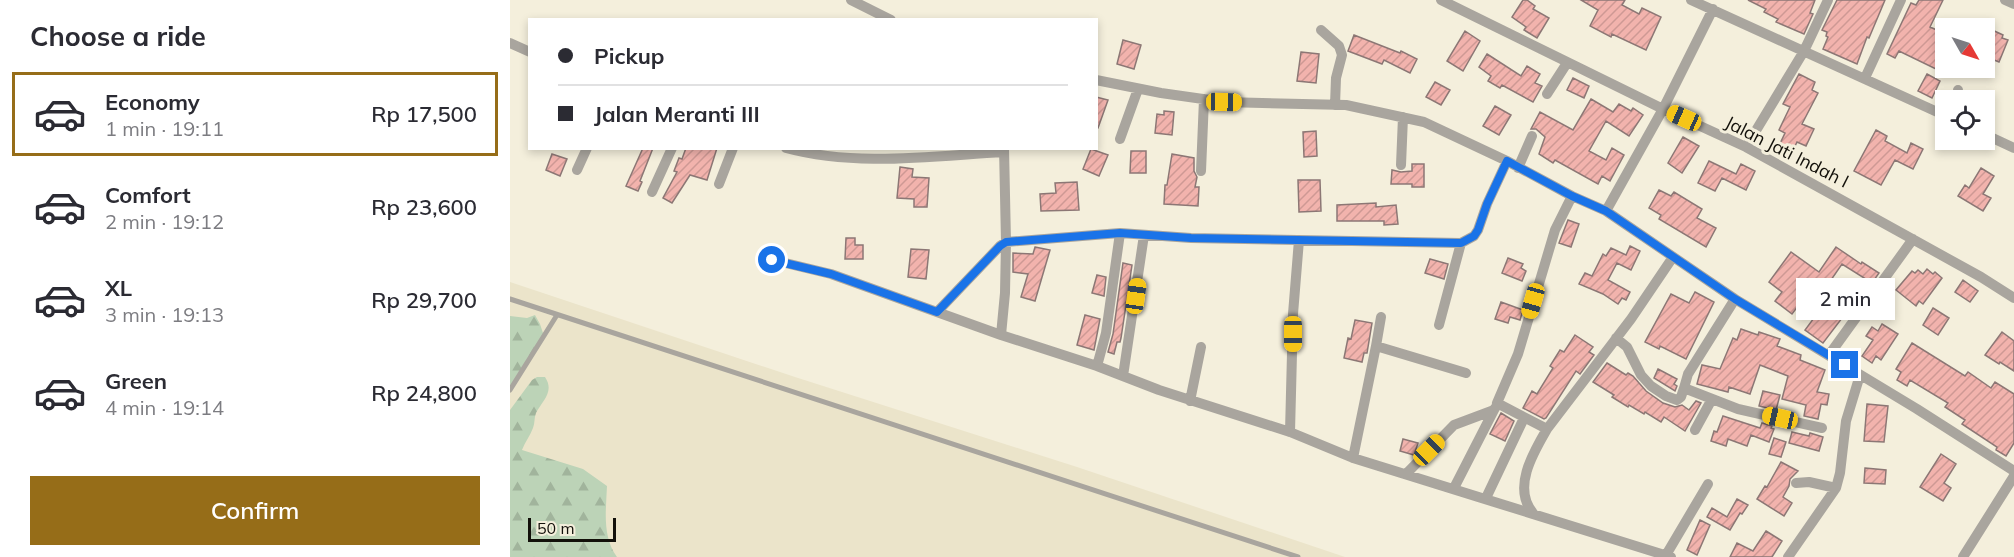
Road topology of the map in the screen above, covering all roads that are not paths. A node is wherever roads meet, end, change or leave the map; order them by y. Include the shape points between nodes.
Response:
1 (851, 0) edge
2 (1441, 0) edge
3 (1691, 0) edge
4 (1828, 0) edge
5 (1900, 0) edge
6 (2004, 0) edge
7 (2014, 4) edge
8 (1713, 9) junction
9 (887, 18) edge
10 (1321, 30) dead end
11 (510, 43) edge
12 (528, 51) edge
13 (1804, 51) junction
14 (1567, 63) junction
15 (1865, 78) junction
16 (1098, 81) edge
17 (1138, 89) junction
18 (1547, 94) dead end
19 (1204, 99) junction
20 (1335, 105) junction
21 (1663, 109) junction
22 (1935, 111) edge
23 (1403, 117) junction
24 (1532, 136) dead end
25 (1120, 139) dead end
26 (1995, 139) edge
27 (1746, 147) junction
28 (2014, 148) edge
29 (585, 150) edge
30 (671, 150) edge
31 (732, 150) edge
32 (794, 150) edge
33 (1003, 150) edge
34 (1507, 161) junction
35 (1401, 165) dead end
36 (1518, 168) junction
37 (577, 170) dead end
38 (1202, 171) dead end
39 (719, 184) dead end
40 (652, 192) dead end
41 (1572, 196) junction
42 (1606, 211) junction
43 (1120, 233) junction
44 (1144, 235) junction
45 (1912, 239) junction
46 (1299, 240) junction
47 (1006, 242) junction
48 (1461, 243) junction
49 (1672, 257) junction
50 (772, 260) dead end
51 (2014, 298) edge
52 (510, 299) edge
53 (1735, 299) junction
54 (937, 312) junction
55 (557, 315) junction
56 (1381, 318) dead end
57 (1439, 325) dead end
58 (1001, 334) junction
59 (1616, 338) junction
60 (1376, 346) junction
61 (1201, 347) dead end
62 (1829, 355) junction
63 (1097, 366) junction
64 (1466, 373) dead end
65 (1860, 375) junction
66 (1123, 376) junction
67 (1684, 388) junction
68 (510, 390) edge
69 (1712, 399) junction
70 (1190, 401) junction
71 (1495, 406) junction
72 (1524, 418) junction
73 (1822, 428) dead end
74 (1547, 429) junction
75 (1695, 430) dead end
76 (1290, 432) junction
77 (1353, 458) junction
78 (2014, 471) edge
79 (1406, 474) junction
80 (2014, 476) edge
81 (1796, 483) dead end
82 (1708, 484) dead end
83 (1454, 488) junction
84 (1836, 488) junction
85 (1486, 498) junction
86 (1534, 514) junction
87 (1668, 556) edge
88 (1298, 557) edge
89 (1788, 557) edge
90 (1964, 557) edge

1 - 9 street
2 - 14 street, Jalan Jati Indah I
3 - 8 street
4 - 13 street
5 - 15 street
6 - 7 street
8 - 13 street
8 - 21 street
10 - 20 street via 1339,46 1342,55
11 - 12 street
13 - 15 street
13 - 27 street
14 - 18 street
14 - 21 street, Jalan Jati Indah I
15 - 22 street
16 - 17 street
17 - 19 street
17 - 25 street
19 - 20 street
19 - 38 street
20 - 23 street
21 - 27 street, Jalan Jati Indah I
21 - 42 street
23 - 34 street via 1424,122
23 - 35 street
24 - 36 street
26 - 28 street
27 - 45 street, Jalan Jati Indah I
29 - 37 street
30 - 40 street
31 - 39 street
32 - 33 street via 820,156 868,158
33 - 47 street
34 - 36 street
34 - 48 street via 1478,230
36 - 41 street
41 - 42 street
41 - 71 street via 1555,230 1518,354
42 - 49 street
43 - 44 street
43 - 47 street
43 - 63 street via 1106,333
44 - 46 street
44 - 66 street
45 - 51 street, Jalan Jati Indah I
45 - 62 street
46 - 48 street
46 - 76 street
47 - 54 street
47 - 58 street
48 - 57 street
49 - 53 street
49 - 59 street
50 - 54 street via 831,274
52 - 55 lane
53 - 62 street
53 - 67 street via 1688,374
54 - 58 street
55 - 68 lane
55 - 88 lane
56 - 60 street
58 - 63 street
59 - 67 street via 1627,347 1651,386 1677,400
59 - 74 street
60 - 64 street
60 - 77 street
61 - 70 street
62 - 65 street
63 - 66 street
65 - 78 street
65 - 84 street via 1846,421
66 - 70 street
67 - 69 street
69 - 73 street via 1738,409
69 - 75 street
70 - 76 street
71 - 72 street
71 - 79 street via 1454,425
71 - 83 street
72 - 74 street
72 - 85 street
74 - 86 street via 1532,454 1523,491
76 - 77 street
77 - 79 street
79 - 83 street
80 - 90 street
81 - 84 street
82 - 87 street
83 - 85 street
84 - 89 street
85 - 86 street
86 - 87 street

